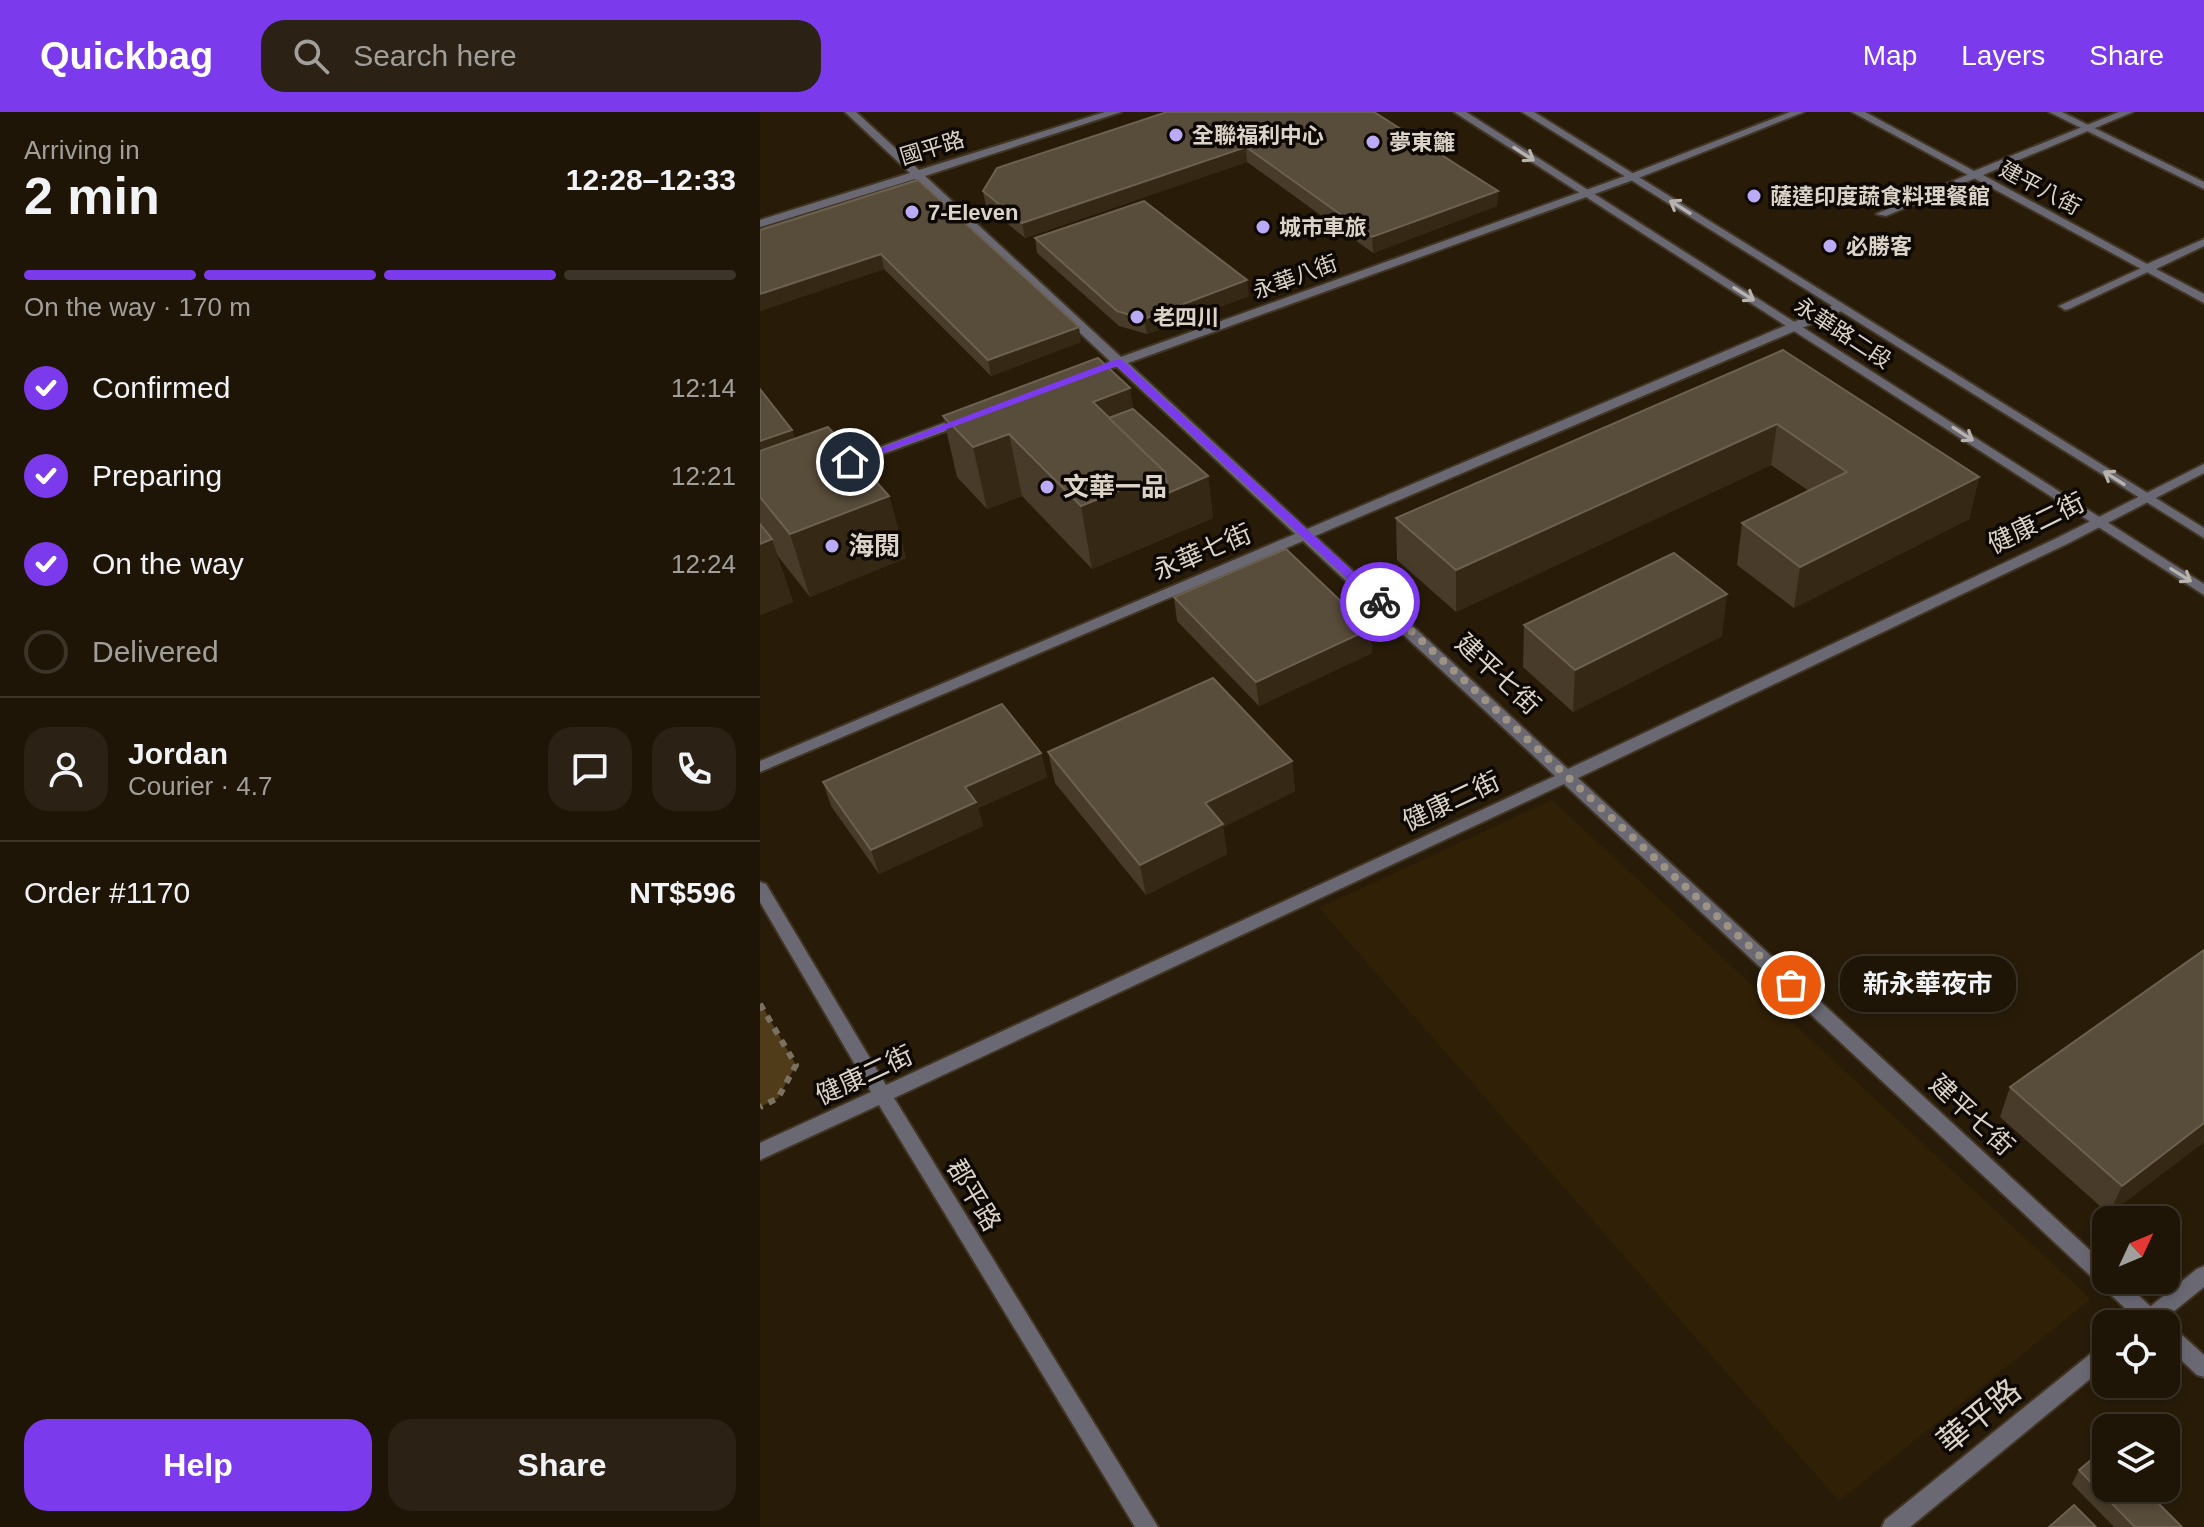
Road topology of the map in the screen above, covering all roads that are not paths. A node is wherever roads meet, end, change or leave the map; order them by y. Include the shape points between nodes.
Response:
1 (850, 112) edge
2 (1116, 112) edge
3 (1459, 112) edge
4 (1527, 112) edge
5 (1799, 112) edge
6 (1857, 112) edge
7 (2054, 112) edge
8 (2128, 112) edge
9 (2088, 129) junction
10 (917, 174) junction
11 (1974, 175) junction
12 (1632, 177) junction
13 (2204, 186) edge
14 (1584, 194) junction
15 (1882, 214) dead end
16 (760, 224) edge
17 (2204, 242) edge
18 (2148, 268) junction
19 (2204, 299) edge
20 (2065, 306) dead end
21 (1840, 307) junction
22 (1795, 326) junction
23 (1111, 365) junction
24 (984, 412) edge
25 (2204, 468) edge
26 (820, 473) edge
27 (2146, 498) junction
28 (2098, 522) junction
29 (1307, 534) junction
30 (2204, 534) edge
31 (2204, 590) edge
32 (760, 767) edge
33 (1566, 777) junction
34 (760, 888) edge
35 (882, 1095) junction
36 (760, 1152) edge
37 (2092, 1265) edge
38 (2204, 1275) edge
39 (2122, 1294) edge
40 (2138, 1310) edge
41 (2164, 1310) edge
42 (2180, 1346) edge
43 (2092, 1365) edge
44 (2204, 1368) edge
45 (1147, 1527) edge
46 (1893, 1527) edge

1 - 10 street, 建平七街
2 - 10 street, 國平路
3 -> 14 street, 永華路二段
4 - 12 street, 永華路二段
5 - 12 street, 永華八街
6 - 11 street, 建平八街
7 - 9 street
8 - 9 street
9 - 11 street
9 - 13 street
10 - 16 street, 國平路
10 - 23 street, 建平七街
11 - 15 street
11 - 18 street, 建平八街
12 - 14 street, 永華八街
21 -> 12 street, 永華路二段
14 -> 22 street, 永華路二段
14 - 23 street, 永華八街
17 - 18 street
18 - 19 street, 建平八街
18 - 20 street
21 - 22 street, 永華七街
27 -> 21 street, 永華路二段
22 -> 28 street, 永華路二段
22 - 29 street, 永華七街
23 - 29 street, 建平七街
24 - 26 street
25 - 27 street, 健康二街
27 - 28 street, 健康二街
27 - 30 street, 永華路二段
28 -> 31 street, 永華路二段
28 - 33 street, 健康二街
29 - 32 street, 永華七街
29 - 33 street, 建平七街
33 - 35 street, 健康二街
33 - 37 street, 建平七街
34 - 35 street, 郡平路
35 - 36 street, 健康二街
35 - 45 street, 郡平路
38 - 41 street
39 - 40 street, 建平七街
42 - 44 street
43 - 46 street, 華平路

